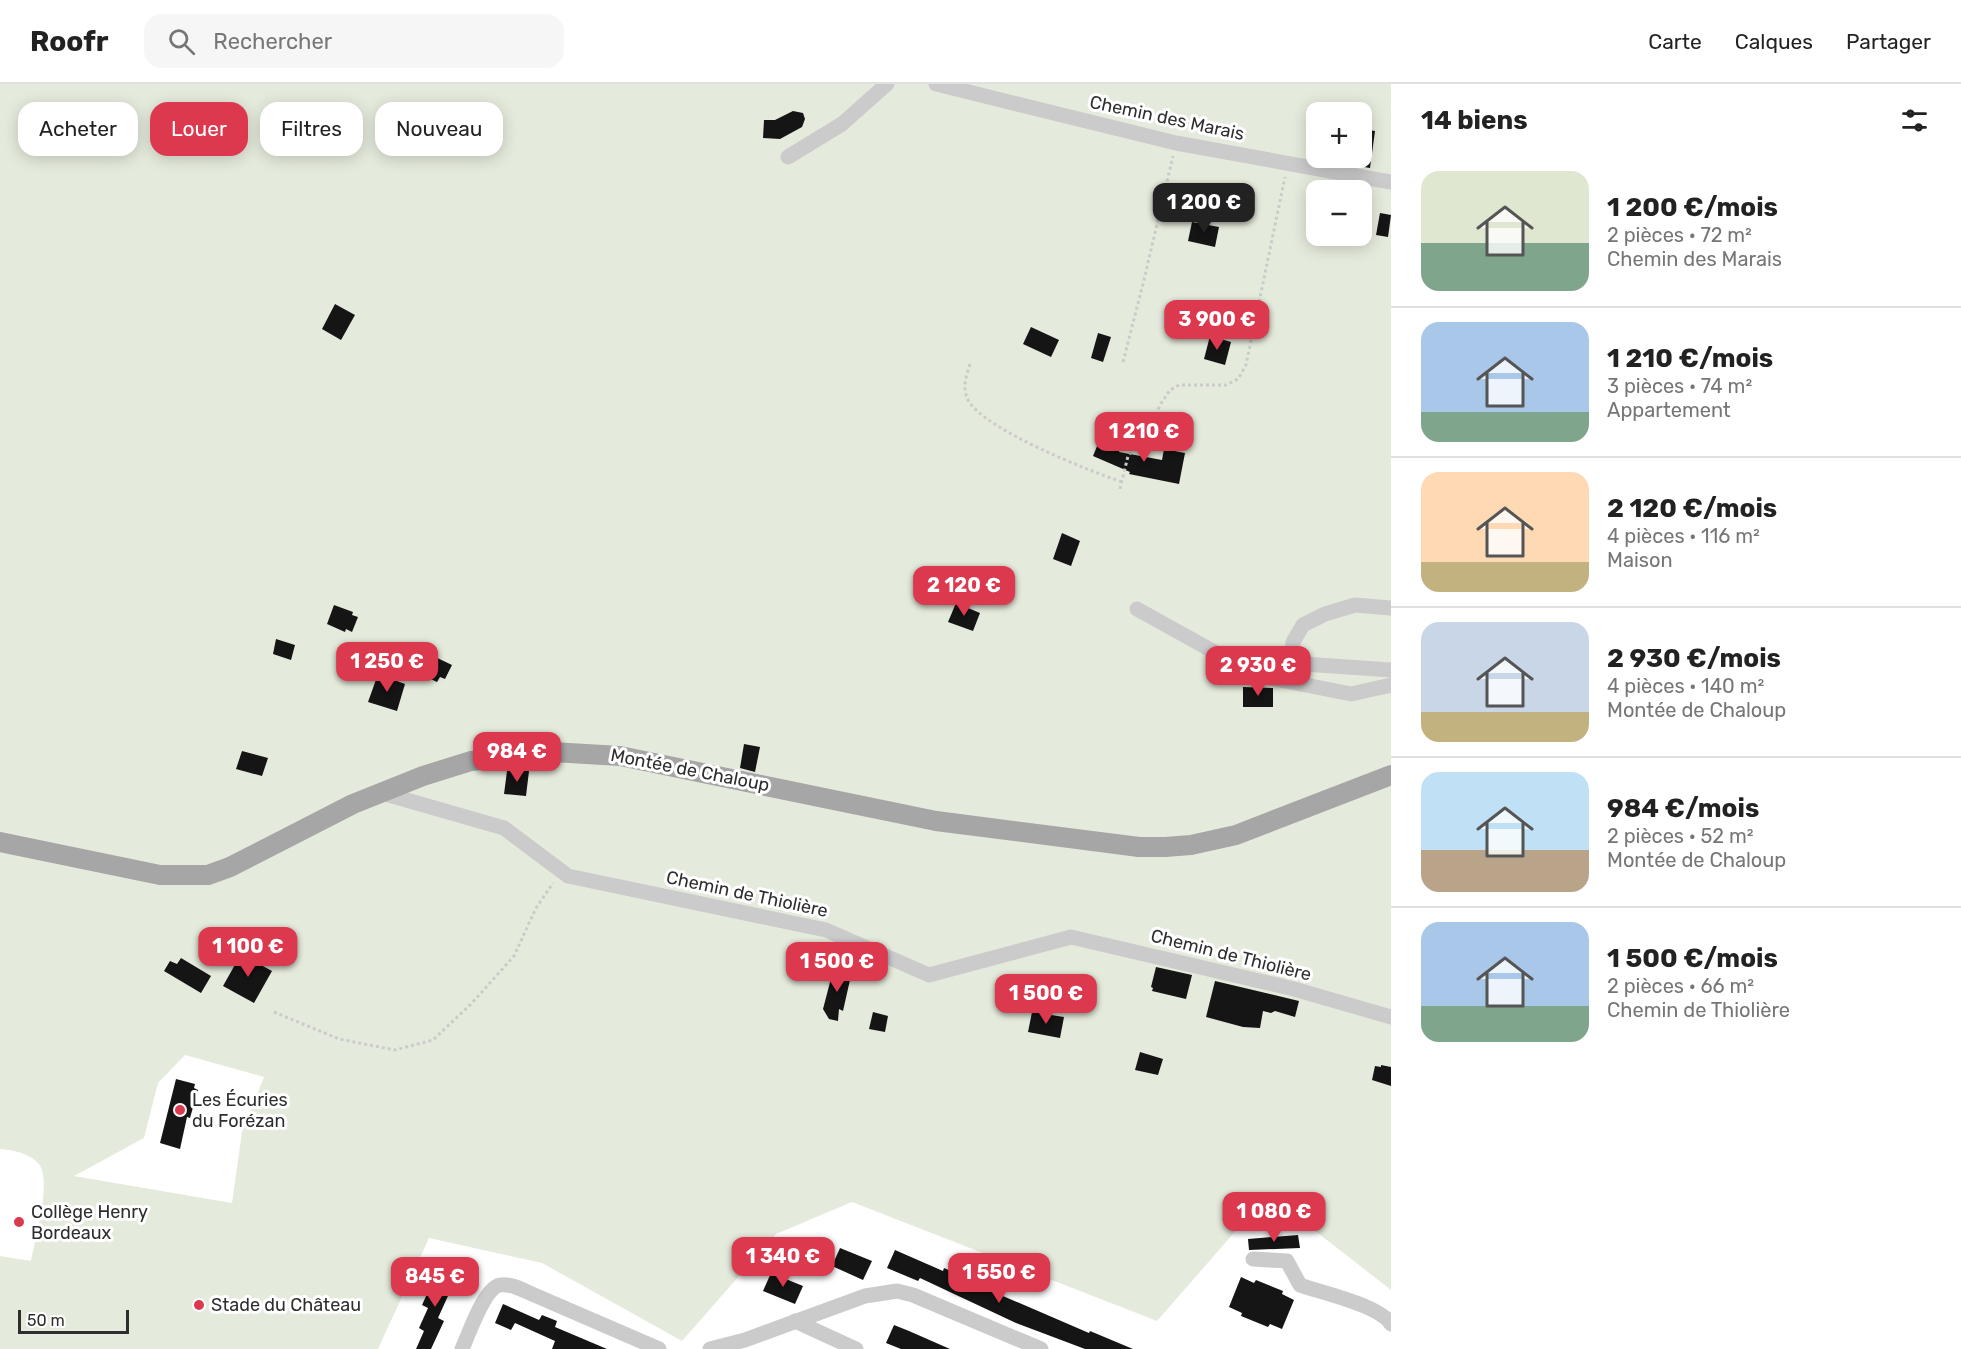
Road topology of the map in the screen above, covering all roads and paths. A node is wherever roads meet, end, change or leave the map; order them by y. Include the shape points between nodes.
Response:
1 (886, 84) edge
2 (936, 84) edge
3 (1176, 143) junction
4 (788, 157) dead end
5 (1288, 163) junction
6 (1391, 182) edge
7 (1123, 362) dead end
8 (970, 364) dead end
9 (1122, 482) junction
10 (1120, 489) dead end
11 (1391, 608) edge
12 (1137, 609) dead end
13 (1391, 670) edge
14 (1391, 685) edge
15 (1391, 775) edge
16 (382, 793) junction
17 (0, 842) edge
18 (561, 871) junction
19 (274, 1012) dead end
20 (1391, 1017) edge
21 (1253, 1259) dead end
22 (795, 1321) junction
23 (1391, 1324) edge
24 (736, 1346) edge
25 (462, 1349) edge
26 (659, 1349) edge
27 (710, 1349) edge
28 (856, 1349) edge
29 (1041, 1349) edge

1 - 4 street via 842,124
2 - 3 street, Chemin des Marais
3 - 5 street, Chemin des Marais
3 - 7 path
5 - 6 street, Chemin des Marais
5 - 9 path via 1246,365 1238,379 1226,385 1179,385 1170,390 1149,430 1128,456
8 - 9 path via 964,380 967,398 978,413 1059,458
9 - 10 path
11 - 13 street via 1356,605 1325,614 1303,625 1293,642 1292,656 1304,664
12 - 14 street via 1256,675 1351,694
15 - 16 main road, Montée de Chaloup via 1236,835 1165,847 936,821 672,765 585,752 471,762
16 - 17 main road, Montée de Chaloup via 208,875 160,875
16 - 18 street, Chemin de Thiolière via 504,828
18 - 19 path via 536,908 514,956 433,1040 394,1050 339,1039
18 - 20 street, Chemin de Thiolière via 568,876 826,930 929,975 1071,937 1293,989
21 - 23 street via 1287,1261 1300,1285 1372,1309 1387,1317
22 - 24 street
22 - 28 street
22 - 29 street via 865,1296 897,1292 913,1295
24 - 27 street
25 - 26 street via 485,1298 499,1285 532,1294

